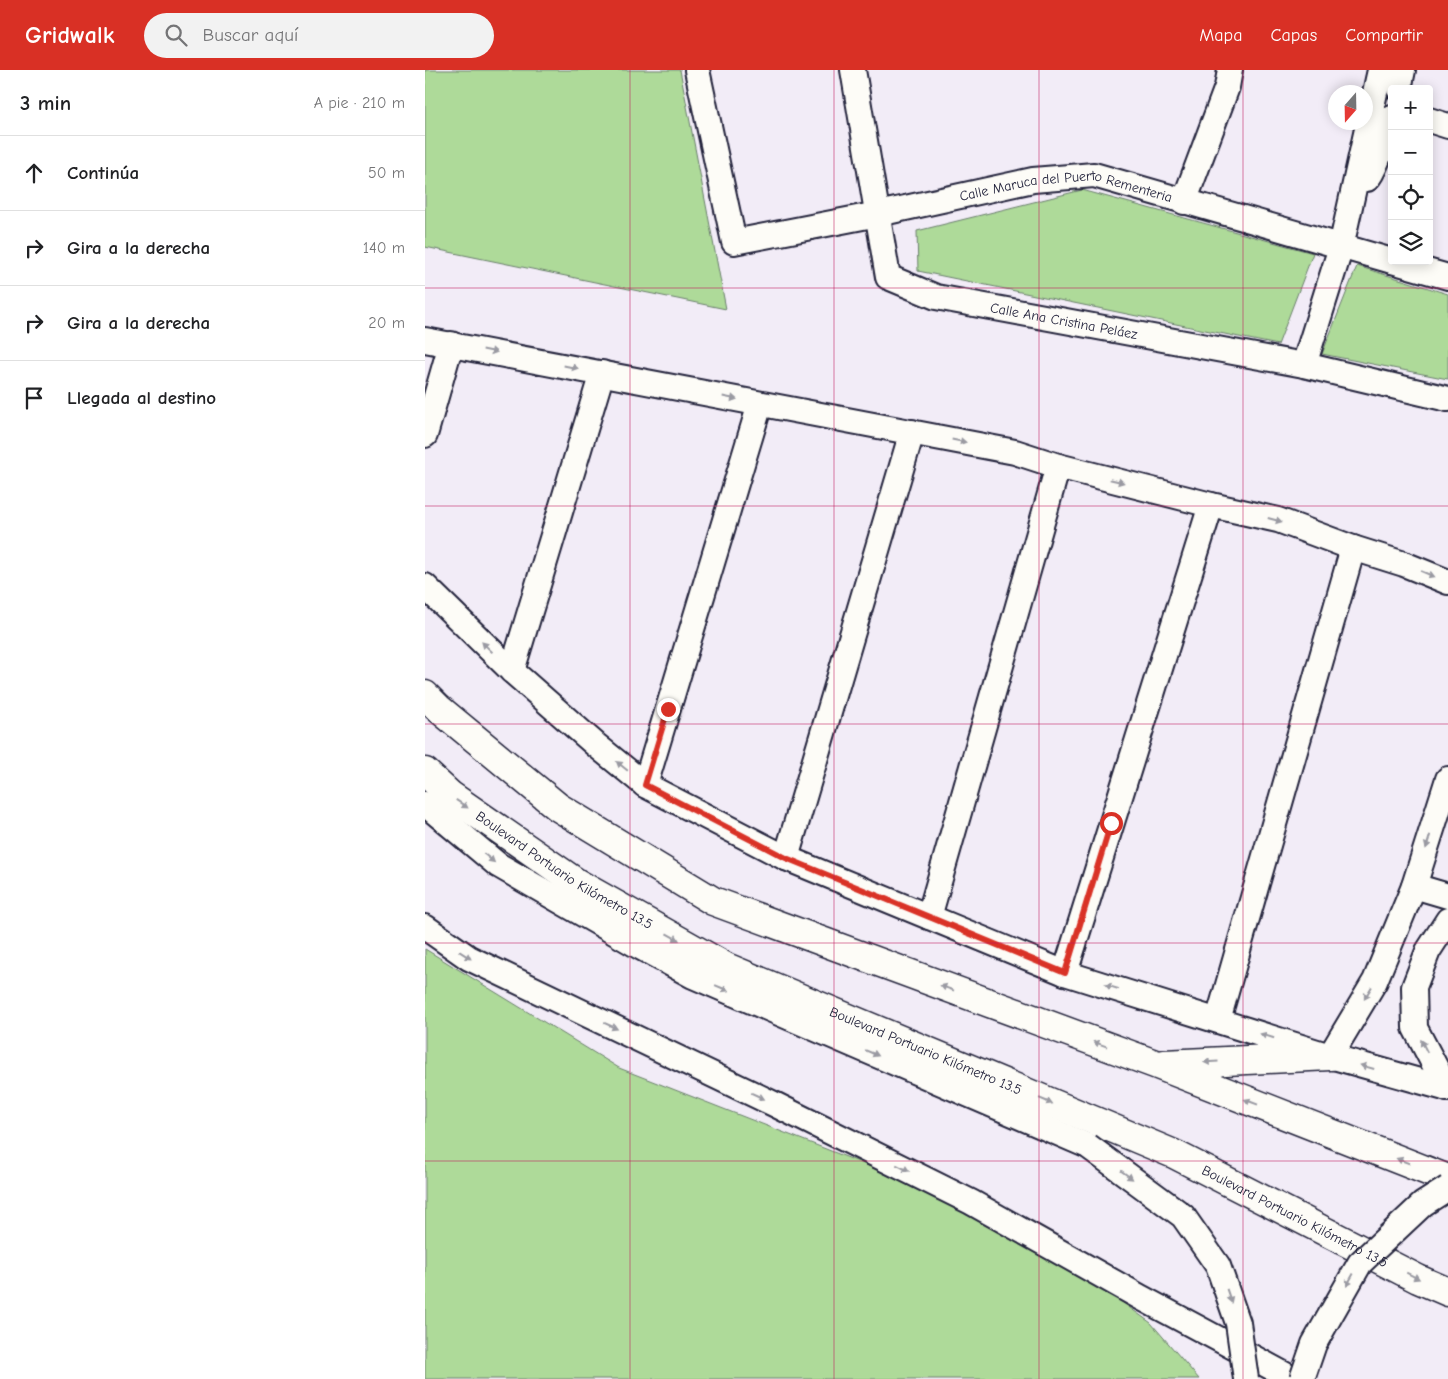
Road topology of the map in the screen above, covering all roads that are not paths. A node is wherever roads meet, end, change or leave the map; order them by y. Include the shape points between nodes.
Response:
1 (697, 70) edge
2 (853, 70) edge
3 (1230, 70) edge
4 (1380, 70) edge
5 (1403, 70) edge
6 (1400, 85) edge
7 (1433, 121) edge
8 (1448, 126) edge
9 (1388, 128) edge
10 (1356, 186) junction
11 (1184, 202) junction
12 (878, 214) junction
13 (1341, 247) junction
14 (1388, 260) edge
15 (1406, 265) edge
16 (1448, 277) edge
17 (425, 340) edge
18 (451, 344) junction
19 (1304, 365) junction
20 (602, 373) junction
21 (1448, 399) edge
22 (760, 404) junction
23 (911, 432) junction
24 (425, 435) edge
25 (1058, 466) junction
26 (1211, 505) junction
27 (1353, 548) junction
28 (1448, 582) edge
29 (425, 586) edge
30 (512, 671) junction
31 (425, 695) edge
32 (425, 772) edge
33 (1448, 779) edge
34 (645, 785) junction
35 (425, 804) edge
36 (786, 858) junction
37 (1414, 886) junction
38 (1448, 896) edge
39 (929, 917) junction
40 (1448, 920) edge
41 (425, 927) edge
42 (1065, 973) junction
43 (1218, 1020) junction
44 (1330, 1056) junction
45 (1155, 1064) junction
46 (1448, 1089) edge
47 (1448, 1179) edge
48 (1448, 1188) edge
49 (1448, 1292) edge
50 (1246, 1379) edge
51 (1293, 1379) edge
52 (1302, 1379) edge

1 - 12 street, Calle Maruca del Puerto Rementeria via 734,242
2 - 12 street, Calle Ana Cristina Peláez
3 - 11 street via 1227,87
4 - 10 street
5 - 6 street
7 - 8 street
9 - 10 street via 1369,178
10 - 13 street
11 - 12 street, Calle Maruca del Puerto Rementeria via 1094,175 1033,180
11 - 13 street, Calle Maruca del Puerto Rementeria
12 - 19 street, Calle Ana Cristina Peláez via 888,277 936,297
13 - 14 street, Calle Maruca del Puerto Rementeria
13 - 19 street
15 - 16 street, Calle Maruca del Puerto Rementeria
17 - 18 street
18 -> 20 street
18 - 24 street
19 - 21 street, Calle Ana Cristina Peláez
20 -> 22 street
20 - 30 street
22 - 23 street
22 - 34 street
23 -> 25 street via 1015,452
23 - 36 street
25 -> 26 street
25 - 39 street
26 -> 27 street via 1278,520
26 - 42 street
27 -> 28 street
27 - 43 street
30 -> 29 street
34 -> 30 street
45 -> 31 highway via 713,901 558,807
32 -> 49 highway, Boulevard Portuario Kilómetro 13.5 via 450,795 577,883 726,967 1174,1154
33 -> 37 street
34 - 36 street
35 -> 50 street, bridge via 498,865 693,976 1088,1146 1183,1216 1218,1266 1238,1323
36 - 39 street
37 - 38 street
37 -> 44 street via 1375,980
39 - 42 street
46 -> 40 street via 1415,1028 1413,987 1428,951
41 -> 51 street via 469,958 776,1104 971,1202
43 -> 42 street
44 -> 43 street
44 -> 45 highway
46 -> 44 street
47 -> 45 highway
48 -> 52 street, bridge via 1423,1204 1359,1263 1314,1344

